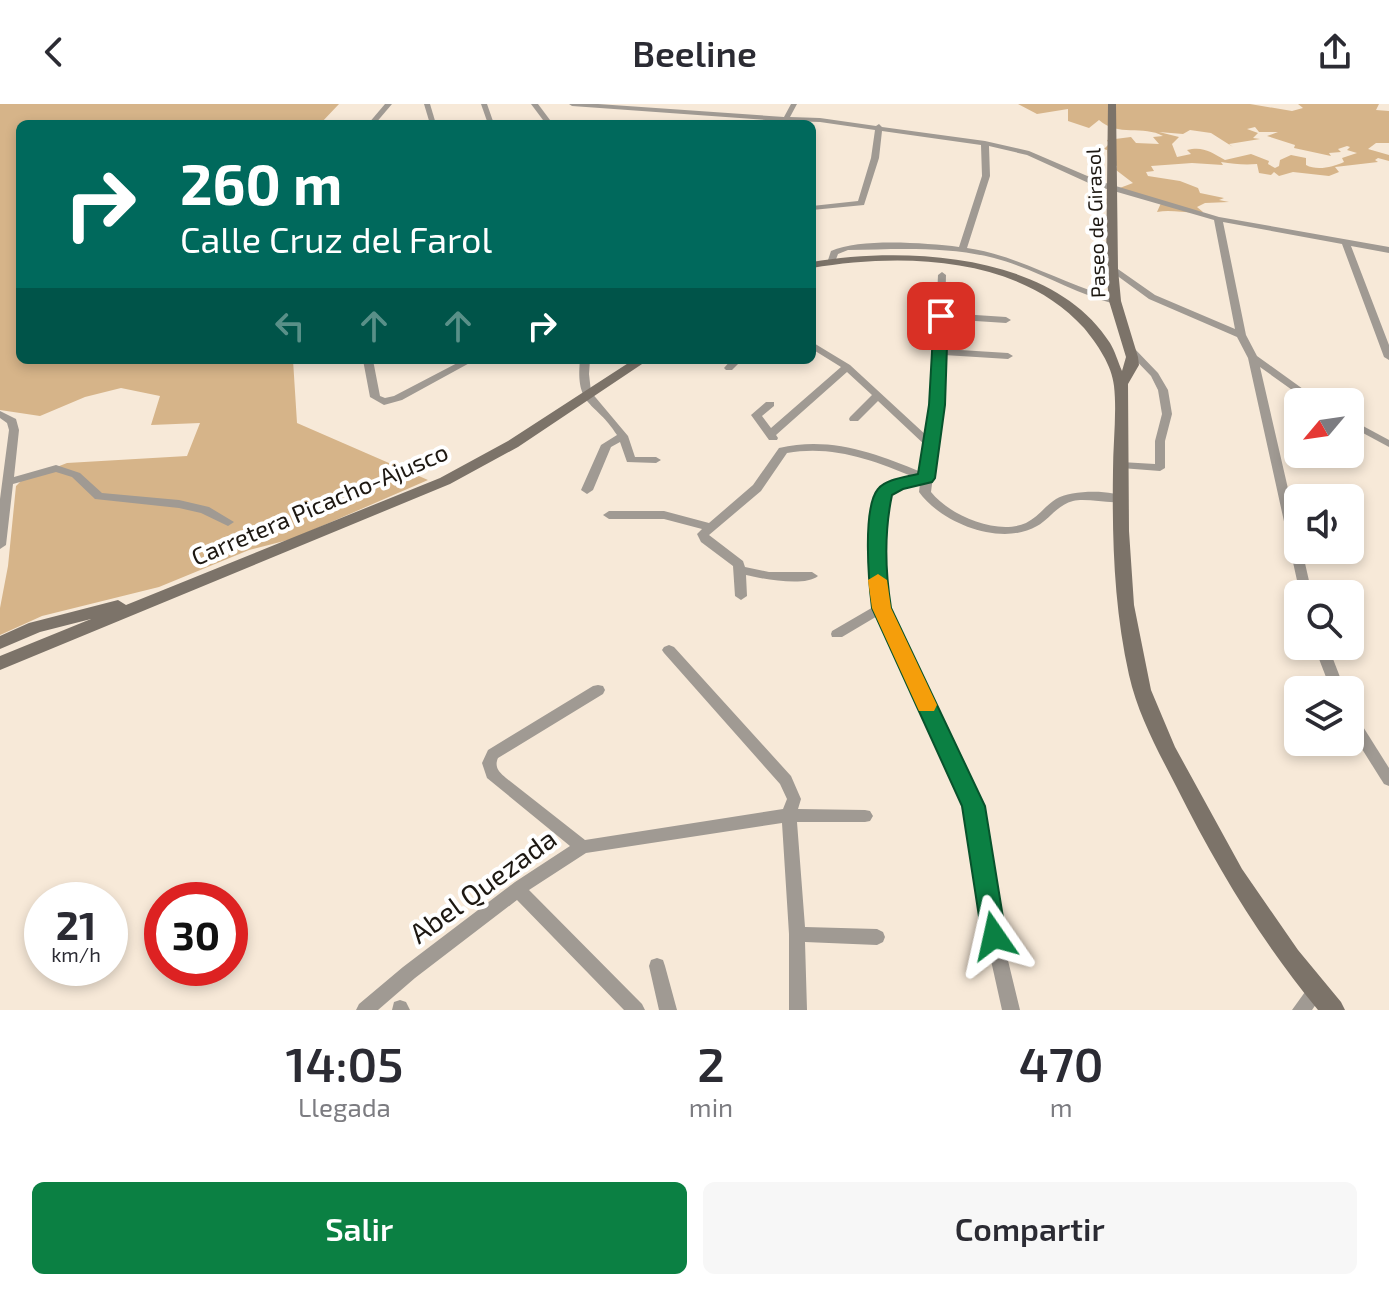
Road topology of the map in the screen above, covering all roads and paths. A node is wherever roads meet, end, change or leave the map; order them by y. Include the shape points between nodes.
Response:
1 (389, 104) edge
2 (534, 104) edge
3 (572, 104) edge
4 (704, 104) edge
5 (1112, 104) edge
6 (696, 113) junction
7 (375, 120) edge
8 (547, 120) edge
9 (765, 120) edge
10 (816, 123) edge
11 (879, 126) junction
12 (985, 143) junction
13 (1111, 187) junction
14 (816, 208) edge
15 (1218, 219) junction
16 (1345, 242) junction
17 (1389, 250) edge
18 (962, 251) junction
19 (832, 260) junction
20 (816, 264) edge
21 (1112, 269) junction
22 (942, 275) dead end
23 (1115, 301) junction
24 (941, 316) junction
25 (1006, 320) dead end
26 (1241, 335) junction
27 (816, 348) edge
28 (1130, 349) junction
29 (940, 352) junction
30 (1008, 356) dead end
31 (1389, 357) edge
32 (1253, 358) junction
33 (369, 364) edge
34 (462, 364) edge
35 (585, 364) edge
36 (636, 364) edge
37 (733, 364) edge
38 (847, 367) junction
39 (729, 368) dead end
40 (1121, 384) junction
41 (1296, 388) edge
42 (878, 395) junction
43 (587, 397) junction
44 (770, 404) dead end
45 (0, 414) edge
46 (854, 419) dead end
47 (1364, 430) edge
48 (770, 435) junction
49 (623, 436) junction
50 (1389, 444) edge
51 (931, 445) junction
52 (783, 450) junction
53 (6, 458) edge
54 (656, 460) dead end
55 (1121, 465) junction
56 (926, 478) junction
57 (8, 482) junction
58 (587, 490) dead end
59 (1122, 499) junction
60 (609, 515) dead end
61 (228, 522) dead end
62 (711, 527) junction
63 (0, 545) edge
64 (740, 570) junction
65 (812, 576) dead end
66 (1303, 580) edge
67 (741, 596) dead end
68 (163, 597) junction
69 (882, 608) junction
70 (837, 634) dead end
71 (0, 643) edge
72 (669, 650) dead end
73 (0, 663) edge
74 (598, 690) dead end
75 (1364, 740) edge
76 (1389, 780) edge
77 (789, 815) junction
78 (865, 816) dead end
79 (583, 847) junction
80 (518, 890) junction
81 (797, 934) junction
82 (877, 937) dead end
83 (657, 966) dead end
84 (1316, 991) junction
85 (365, 1010) edge
86 (636, 1010) edge
87 (668, 1010) edge
88 (798, 1010) edge
89 (1011, 1010) edge
90 (1301, 1010) edge
91 (1333, 1010) edge

1 - 7 street
2 - 8 street
3 - 6 street
4 - 6 street
5 - 13 main road, Paseo de Girasol
6 - 9 street
10 - 11 street
11 - 12 street
11 - 14 street via 861,203
12 - 13 street via 1029,153
12 - 18 street via 986,176
13 - 15 street
13 - 21 main road, Paseo de Girasol
15 - 16 street
15 - 26 street
16 - 17 street
16 - 31 street
18 - 19 street via 847,247
18 - 23 street via 1000,257
19 - 20 main road
19 - 40 main road via 921,257 976,267 1026,284 1058,300 1093,329 1116,362
21 - 23 main road, Paseo de Girasol
21 - 26 street via 1152,297
22 - 24 street
23 - 28 main road, Paseo de Girasol
24 - 25 street
24 - 29 street
26 - 32 street
27 - 38 street
28 - 40 main road via 1132,365
28 - 55 street via 1155,375 1167,414 1160,468
29 - 30 street
29 - 51 street
32 - 41 street
32 - 66 street
33 - 34 street via 375,397 384,402
35 - 43 street
36 - 43 main road, Carretera Picacho-Ajusco
37 - 39 street
38 - 42 street
38 - 48 street
40 - 55 main road
42 - 46 street
42 - 51 street
43 - 49 street
43 - 68 main road, Carretera Picacho-Ajusco via 445,481
44 - 48 street via 756,415
45 - 53 street via 12,421
47 - 50 street
48 - 52 street
49 - 54 street via 631,460
49 - 58 street via 606,445
51 - 56 street
52 - 56 street via 817,444 847,447
52 - 62 street via 757,488
53 - 57 street
55 - 59 main road
56 - 59 street via 925,492 938,509 993,528 1026,528 1053,505 1075,496
56 - 69 street via 897,484 880,501 877,575
57 - 61 street via 56,468 76,475 99,496 179,504
57 - 63 street
59 - 84 main road via 1124,579 1138,677 1160,734 1224,861
60 - 62 street via 664,515
62 - 64 street via 703,534 705,539
64 - 65 street
64 - 67 street
68 - 71 main road via 59,620
68 - 73 main road, Carretera Picacho-Ajusco
69 - 70 street
69 - 89 street via 974,806 988,911
72 - 77 street via 786,780 794,799
74 - 79 street via 493,754 489,763 492,774
75 - 76 street
77 - 78 street, Abel Quezada
77 - 79 street, Abel Quezada
77 - 81 street
79 - 80 street, Abel Quezada
80 - 85 street, Abel Quezada
80 - 86 street
81 - 82 street
81 - 88 street
83 - 87 street
84 - 90 street
84 - 91 main road

